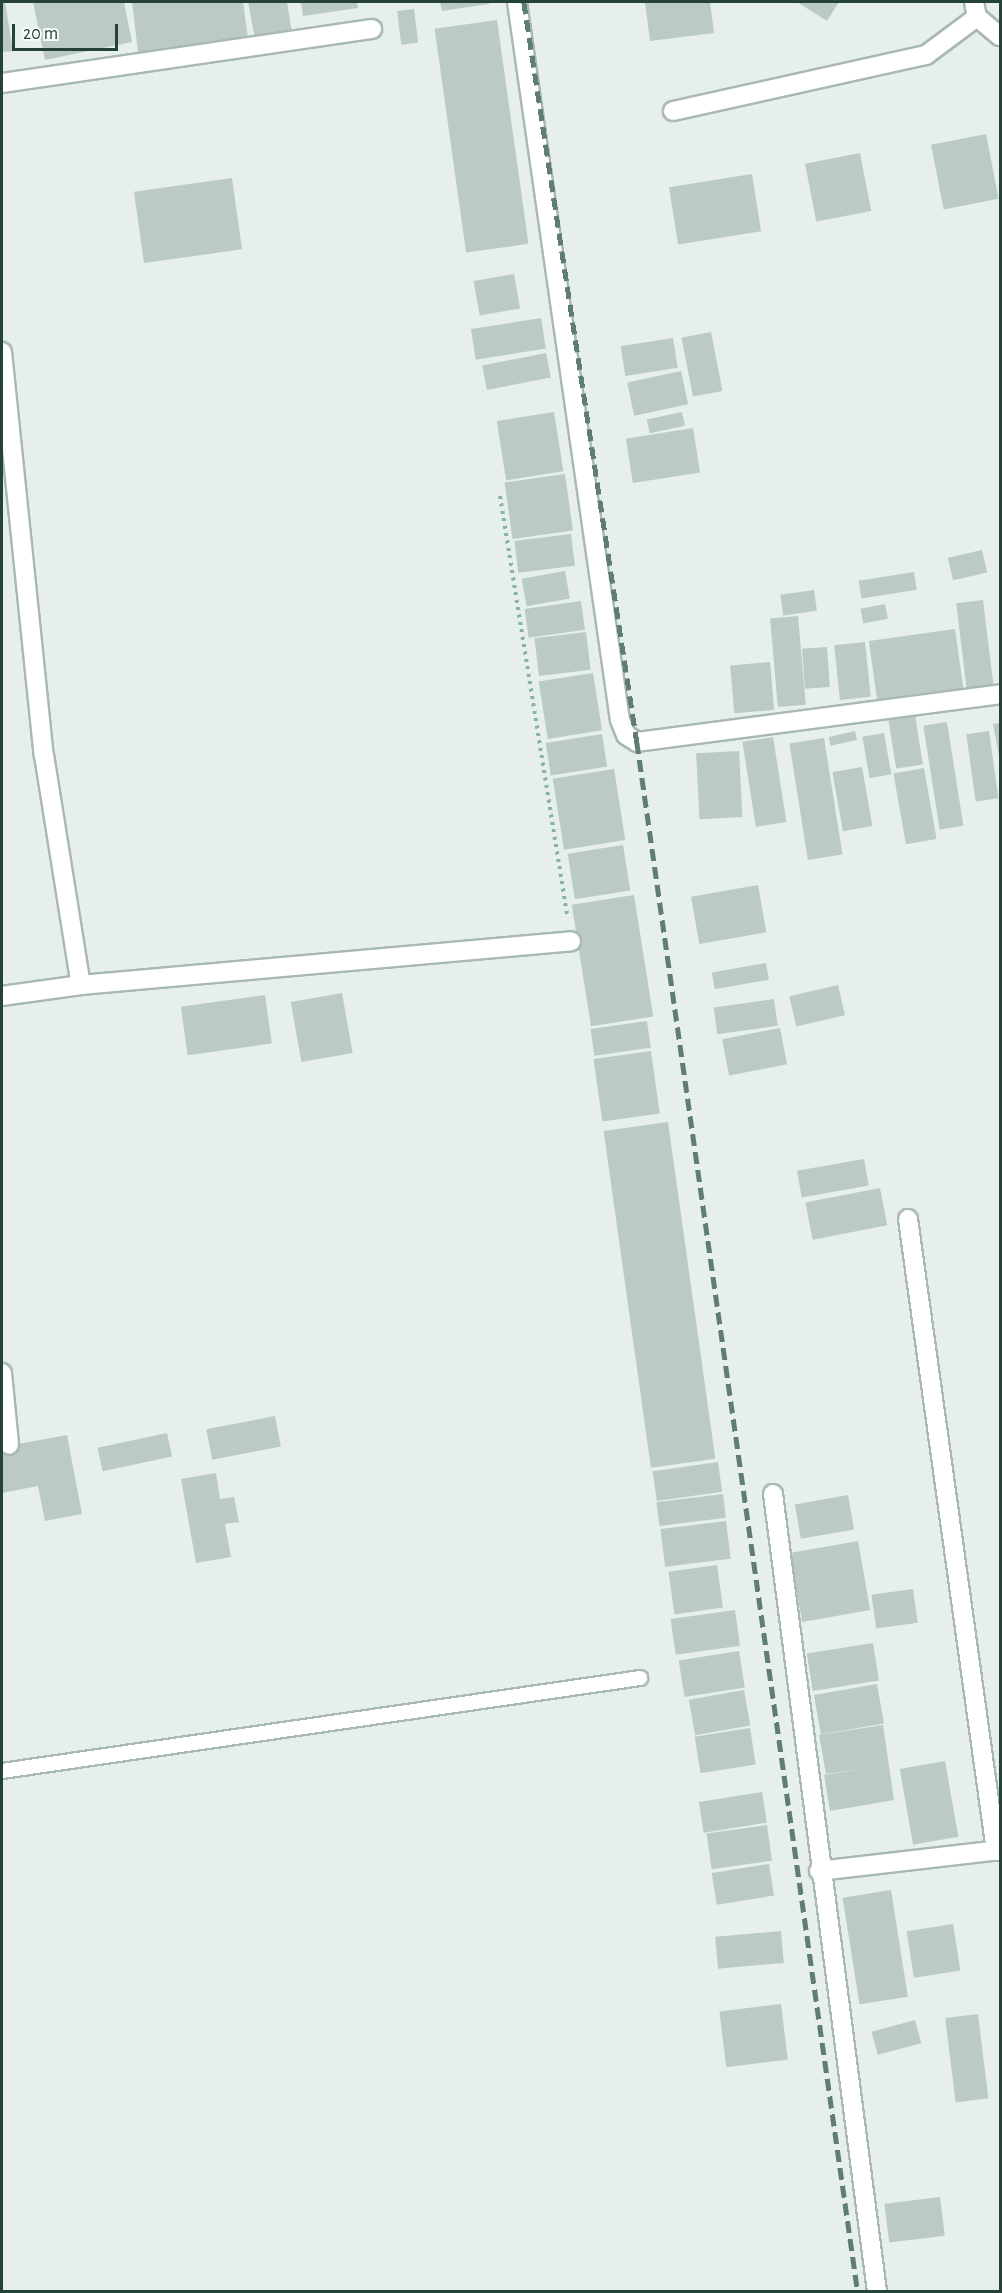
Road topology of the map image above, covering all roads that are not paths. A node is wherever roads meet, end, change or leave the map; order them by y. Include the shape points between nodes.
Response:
1 (517, 2) edge
2 (975, 9) edge
3 (372, 30) dead end
4 (1000, 36) edge
5 (2, 83) edge
6 (673, 111) dead end
7 (2, 352) edge
8 (1000, 694) edge
9 (571, 940) road end
10 (81, 985) junction
11 (2, 996) edge
12 (908, 1219) dead end
13 (2, 1373) edge
14 (9, 1445) dead end
15 (773, 1494) dead end
16 (640, 1678) dead end
17 (2, 1771) edge
18 (998, 1851) edge
19 (819, 1871) junction
20 (877, 2292) edge

1 - 8 street via 618,708 626,735 637,742
2 - 4 street
2 - 6 street via 926,56
3 - 5 street
7 - 10 street via 44,755
9 - 10 street
10 - 11 street
12 - 18 street
13 - 14 street
15 - 19 street
16 - 17 lane
18 - 19 street
19 - 20 street

